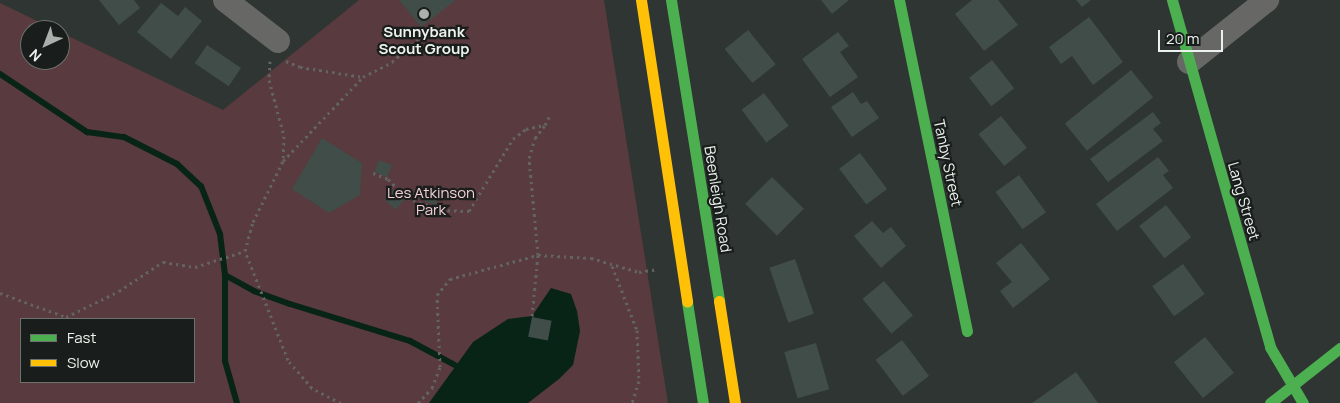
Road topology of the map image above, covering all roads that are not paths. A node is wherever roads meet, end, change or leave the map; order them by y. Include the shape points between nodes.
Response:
1 (225, 0) edge
2 (640, 0) edge
3 (671, 0) edge
4 (899, 0) edge
5 (1172, 0) edge
6 (1267, 0) edge
7 (275, 47) road end
8 (1189, 62) junction
9 (967, 331) dead end
10 (1340, 348) edge
11 (1292, 386) junction
12 (703, 403) edge
13 (734, 403) edge
14 (1270, 403) edge
15 (1303, 403) edge

1 - 7 street
2 - 12 street
3 - 13 street, Beenleigh Road
4 - 9 street, Tanby Street
5 - 8 street, Lang Street
6 - 8 street
8 - 11 street, Lang Street via 1270,347
10 - 11 street
11 - 14 street
11 - 15 street, Lang Street

